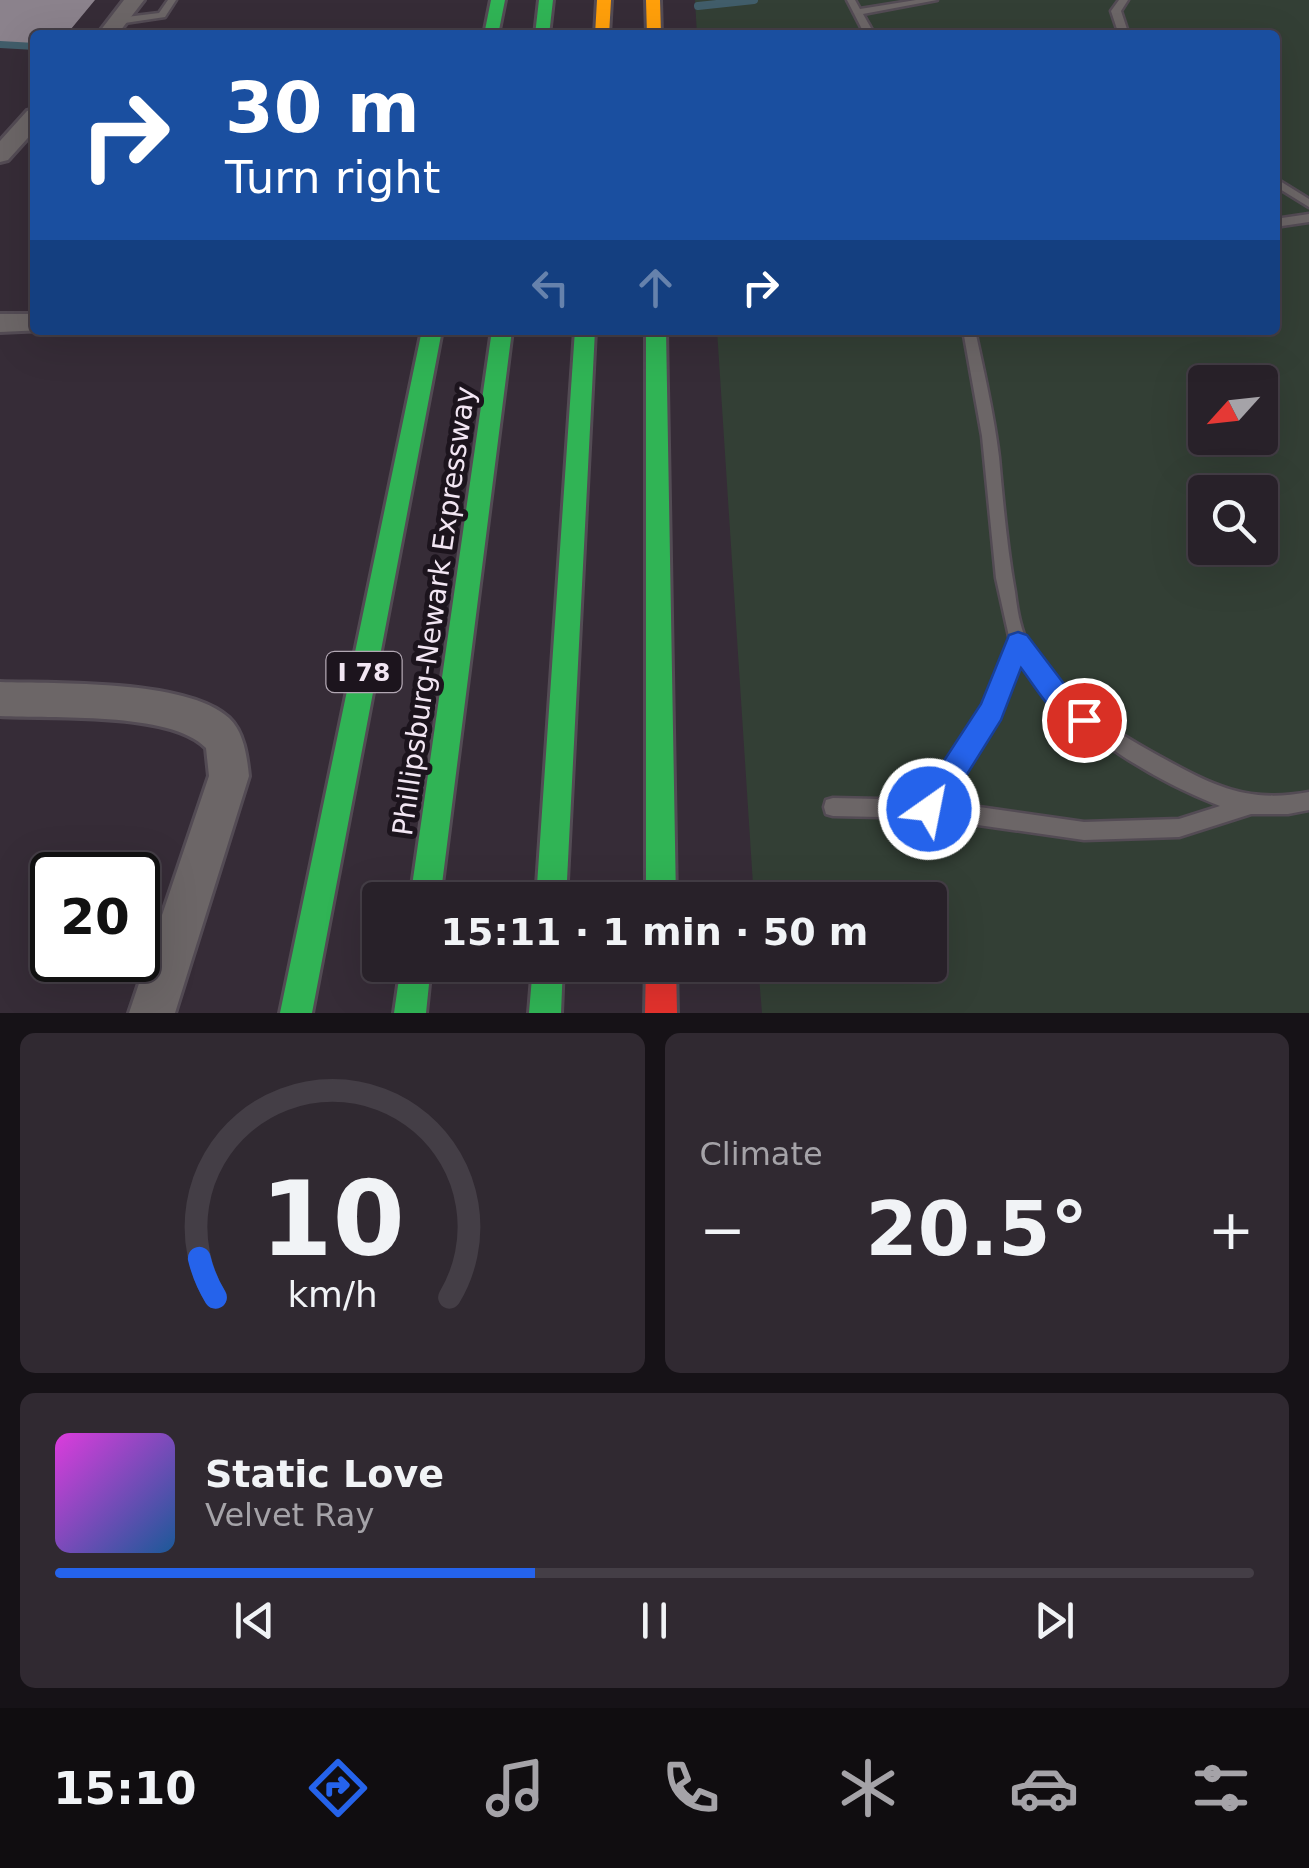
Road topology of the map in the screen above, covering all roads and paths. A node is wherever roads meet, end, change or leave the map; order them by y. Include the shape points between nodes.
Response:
1 (134, 0) edge
2 (172, 0) edge
3 (498, 0) edge
4 (546, 0) edge
5 (604, 0) edge
6 (654, 0) edge
7 (851, 0) edge
8 (933, 0) edge
9 (1124, 0) edge
10 (859, 12) junction
11 (112, 28) edge
12 (492, 30) edge
13 (543, 30) edge
14 (602, 30) edge
15 (654, 30) edge
16 (868, 30) edge
17 (1122, 30) edge
18 (24, 125) edge
19 (0, 155) edge
20 (1280, 184) edge
21 (1309, 204) edge
22 (1309, 218) edge
23 (1280, 222) edge
24 (0, 323) edge
25 (30, 323) edge
26 (431, 335) edge
27 (501, 335) edge
28 (585, 335) edge
29 (656, 335) edge
30 (970, 335) edge
31 (1018, 643) junction
32 (0, 699) edge
33 (1309, 800) edge
34 (833, 807) dead end
35 (1245, 808) junction
36 (929, 809) junction
37 (427, 882) edge
38 (552, 882) edge
39 (660, 882) edge
40 (414, 982) edge
41 (547, 982) edge
42 (661, 982) edge
43 (152, 1013) edge
44 (296, 1013) edge
45 (410, 1013) edge
46 (545, 1013) edge
47 (662, 1013) edge

1 - 11 street
2 - 11 lane via 162,15
3 - 12 highway
4 - 13 highway
5 - 14 highway
6 - 15 highway
7 - 10 lane
8 - 10 lane
9 - 17 lane via 1116,11
10 - 16 lane
18 - 19 street
20 - 21 lane
22 - 23 lane
24 - 25 street
26 - 44 highway, Phillipsburg-Newark Expressway / I 78
27 - 37 highway, Phillipsburg-Newark Expressway
28 - 38 highway
29 - 39 highway
30 - 31 lane
31 - 35 lane via 1064,705 1104,736
31 - 36 lane via 991,712
32 - 43 street via 168,710 198,717 217,731 230,776
33 - 35 lane
34 - 36 lane
35 - 36 lane via 1179,828 1084,831
40 - 45 highway
41 - 46 highway
42 - 47 highway

